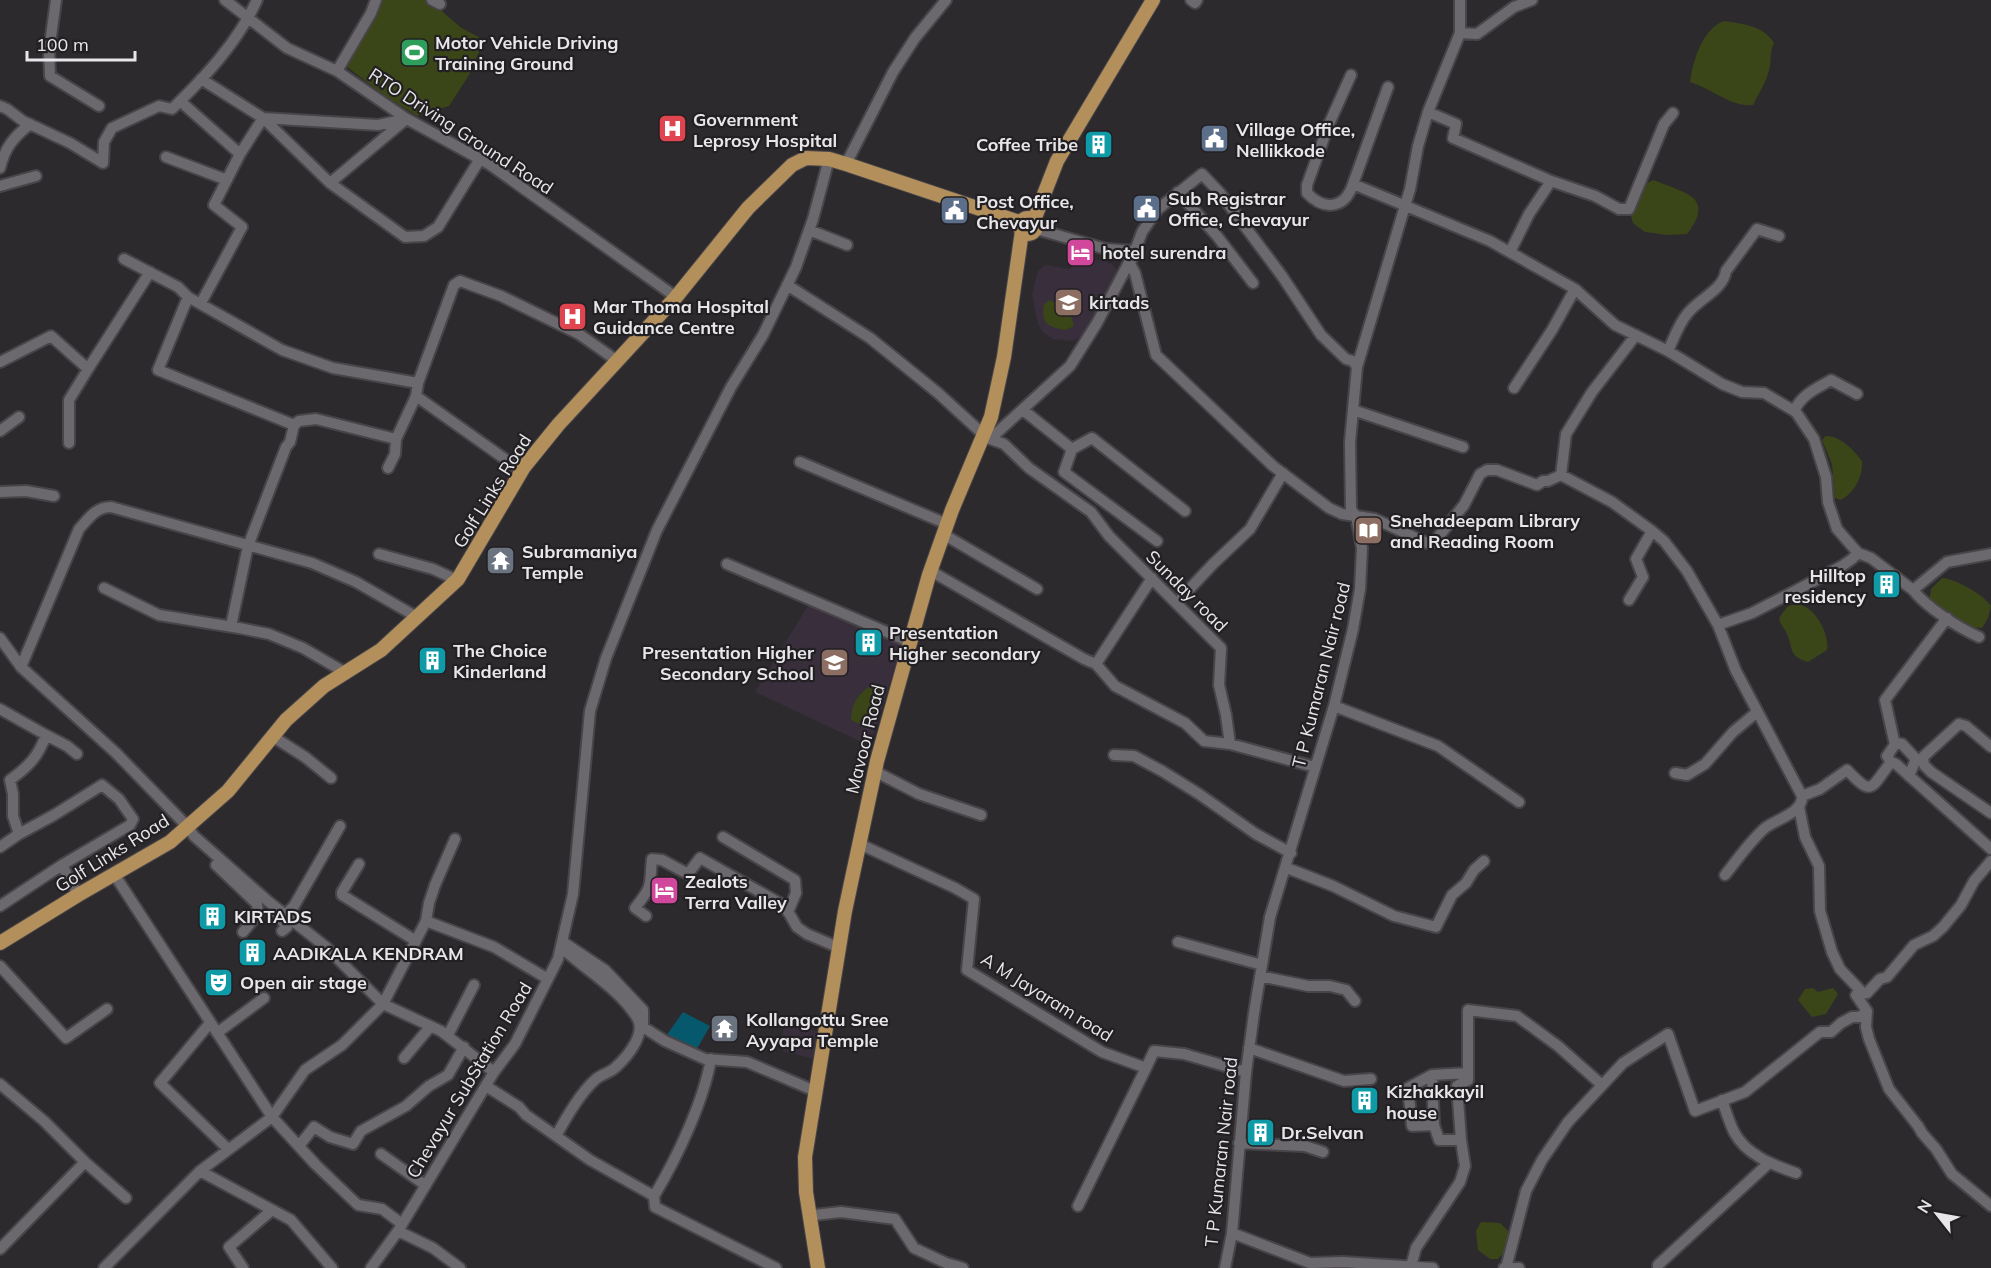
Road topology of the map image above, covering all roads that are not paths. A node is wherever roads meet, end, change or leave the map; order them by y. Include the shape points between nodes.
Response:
1 (56, 0) edge
2 (225, 0) edge
3 (257, 0) edge
4 (376, 0) edge
5 (946, 0) edge
6 (1144, 0) edge
7 (1153, 0) edge
8 (1191, 0) edge
9 (1197, 0) edge
10 (1460, 0) edge
11 (1532, 0) edge
12 (248, 20) junction
13 (1460, 33) junction
14 (337, 71) junction
15 (1351, 75) dead end
16 (201, 79) junction
17 (1388, 87) dead end
18 (180, 100) junction
19 (0, 106) edge
20 (99, 106) dead end
21 (1428, 112) junction
22 (1673, 113) dead end
23 (262, 118) junction
24 (407, 119) junction
25 (30, 124) junction
26 (240, 154) junction
27 (166, 157) dead end
28 (480, 159) junction
29 (829, 159) junction
30 (846, 164) junction
31 (0, 168) edge
32 (36, 176) dead end
33 (227, 180) junction
34 (1551, 181) junction
35 (330, 183) junction
36 (1353, 184) junction
37 (0, 186) edge
38 (1178, 192) junction
39 (1404, 207) junction
40 (1028, 226) junction
41 (809, 230) junction
42 (1779, 236) dead end
43 (847, 245) dead end
44 (1135, 251) junction
45 (1510, 252) junction
46 (124, 259) dead end
47 (150, 273) junction
48 (1253, 283) dead end
49 (787, 285) junction
50 (1575, 289) junction
51 (188, 297) junction
52 (676, 297) junction
53 (201, 303) junction
54 (1636, 335) junction
55 (1668, 351) junction
56 (616, 360) junction
57 (0, 362) edge
58 (1357, 367) junction
59 (88, 369) junction
60 (418, 383) junction
61 (1514, 388) dead end
62 (1857, 394) dead end
63 (416, 396) junction
64 (1023, 410) junction
65 (1353, 410) junction
66 (1794, 411) junction
67 (19, 417) dead end
68 (294, 425) junction
69 (0, 431) edge
70 (987, 437) junction
71 (396, 439) junction
72 (69, 443) dead end
73 (1463, 447) dead end
74 (1072, 449) junction
75 (800, 462) dead end
76 (388, 468) dead end
77 (522, 471) junction
78 (1283, 473) junction
79 (1561, 476) junction
80 (0, 492) edge
81 (54, 496) dead end
82 (1185, 511) dead end
83 (1356, 516) junction
84 (948, 530) junction
85 (1653, 531) junction
86 (1157, 541) dead end
87 (248, 546) junction
88 (1858, 553) junction
89 (379, 554) dead end
90 (1991, 554) edge
91 (727, 564) dead end
92 (936, 574) junction
93 (1152, 578) junction
94 (457, 580) junction
95 (104, 588) dead end
96 (1037, 589) dead end
97 (1913, 590) junction
98 (1182, 597) dead end
99 (1629, 600) dead end
100 (417, 617) junction
101 (1947, 618) junction
102 (1718, 625) junction
103 (231, 626) junction
104 (1979, 637) dead end
105 (0, 638) edge
106 (910, 642) junction
107 (1096, 664) junction
108 (21, 667) junction
109 (346, 672) junction
110 (1334, 706) junction
111 (0, 709) edge
112 (1756, 712) junction
113 (46, 735) junction
114 (272, 736) junction
115 (1230, 744) junction
116 (1895, 745) junction
117 (1991, 747) edge
118 (77, 754) dead end
119 (1114, 756) dead end
120 (1891, 762) junction
121 (1315, 767) junction
122 (1675, 773) dead end
123 (880, 774) junction
124 (1909, 776) junction
125 (5, 778) edge
126 (331, 778) dead end
127 (1800, 801) junction
128 (1519, 802) dead end
129 (1991, 813) edge
130 (981, 815) dead end
131 (340, 826) dead end
132 (184, 828) junction
133 (19, 834) junction
134 (723, 837) dead end
135 (455, 839) dead end
136 (0, 847) edge
137 (866, 847) junction
138 (1991, 849) edge
139 (1291, 853) junction
140 (1484, 861) dead end
141 (1991, 861) edge
142 (359, 864) dead end
143 (62, 865) junction
144 (1287, 867) junction
145 (114, 874) junction
146 (1725, 875) dead end
147 (78, 895) junction
148 (256, 904) junction
149 (0, 906) edge
150 (788, 912) junction
151 (285, 915) junction
152 (646, 916) dead end
153 (426, 921) junction
154 (282, 931) dead end
155 (243, 932) dead end
156 (416, 941) junction
157 (1178, 942) dead end
158 (0, 944) edge
159 (562, 945) junction
160 (840, 948) junction
161 (0, 966) edge
162 (1261, 970) junction
163 (548, 979) junction
164 (474, 985) dead end
165 (1856, 995) junction
166 (264, 998) dead end
167 (1355, 1001) dead end
168 (383, 1004) junction
169 (107, 1010) dead end
170 (1867, 1011) junction
171 (210, 1023) junction
172 (430, 1026) junction
173 (217, 1033) junction
174 (448, 1035) junction
175 (464, 1047) junction
176 (1249, 1048) junction
177 (404, 1058) dead end
178 (711, 1059) junction
179 (1146, 1068) junction
180 (494, 1072) junction
181 (1246, 1072) junction
182 (1468, 1073) junction
183 (1432, 1075) junction
184 (1371, 1079) dead end
185 (0, 1084) edge
186 (1602, 1085) junction
187 (486, 1086) junction
188 (815, 1091) junction
189 (1722, 1101) junction
190 (272, 1116) junction
191 (1434, 1125) junction
192 (556, 1136) junction
193 (1461, 1140) junction
194 (1239, 1143) junction
195 (299, 1146) junction
196 (228, 1149) junction
197 (1323, 1152) dead end
198 (381, 1154) dead end
199 (84, 1162) junction
200 (1768, 1163) junction
201 (200, 1171) junction
202 (1796, 1173) dead end
203 (425, 1185) junction
204 (654, 1196) junction
205 (126, 1198) dead end
206 (1078, 1206) dead end
207 (1991, 1206) edge
208 (272, 1210) junction
209 (814, 1215) junction
210 (400, 1227) junction
211 (1232, 1233) junction
212 (0, 1249) edge
213 (110, 1266) edge
214 (1411, 1266) junction
215 (243, 1268) edge
216 (332, 1268) edge
217 (370, 1268) edge
218 (460, 1268) edge
219 (776, 1268) edge
220 (818, 1268) edge
221 (824, 1268) edge
222 (963, 1268) edge
223 (1225, 1268) edge
224 (1433, 1268) edge
225 (1505, 1268) edge
226 (1519, 1268) edge
227 (1658, 1268) edge

1 - 20 street via 50,76
2 - 12 street, RTO Driving Ground Road
3 - 12 street
4 - 14 street
5 - 30 street via 893,72
6 - 40 main road via 1051,157 1033,198
7 - 40 main road via 1057,161
8 - 9 street
10 - 13 street
11 - 13 street via 1514,7 1477,34
12 - 14 street, RTO Driving Ground Road via 287,48
12 - 16 street
13 - 21 street, T P Kumaran Nair road
14 - 24 street, RTO Driving Ground Road
15 - 36 street via 1329,124 1307,193 1321,203 1333,205 1341,203
16 - 18 street
16 - 23 street
17 - 36 street
18 - 25 street via 172,108 159,106 112,128 104,142 103,163
18 - 26 street
19 - 25 street
21 - 34 street via 1456,124 1453,138
21 - 39 street, T P Kumaran Nair road
22 - 34 street via 1664,124 1629,209 1619,209
23 - 24 street via 378,126
23 - 26 street
23 - 35 street
24 - 28 street, RTO Driving Ground Road
24 - 35 street
25 - 31 street via 13,138
26 - 33 street
27 - 33 street
28 - 35 street via 438,227 424,236 405,237
28 - 52 street, RTO Driving Ground Road
29 - 30 main road, Golf Links Road
29 - 41 street, Chevayur SubStation Road
29 - 52 main road, Golf Links Road via 806,158 792,165 748,208
30 - 40 main road, Golf Links Road
32 - 37 street
33 - 53 street via 214,205 242,226
34 - 45 street
36 - 39 street
38 - 44 street via 1158,208
38 - 48 street
38 - 58 street via 1202,174 1282,276 1321,335
39 - 45 street
39 - 58 street, T P Kumaran Nair road
40 - 44 street via 1106,249
40 - 70 main road, Mavoor Road
41 - 43 street
41 - 49 street, Chevayur SubStation Road
42 - 55 street via 1757,229 1726,271 1720,286 1686,314
44 - 64 street via 1070,366
44 - 78 street via 1130,264 1156,355
45 - 50 street
46 - 47 street
47 - 51 street
47 - 59 street
49 - 70 street, Sunday road via 870,338
49 - 159 street, Chevayur SubStation Road via 657,530 606,658 590,711 575,884
50 - 54 street via 1615,325
50 - 61 street
51 - 53 street
51 - 68 street via 158,370
52 - 56 main road, Golf Links Road
53 - 60 street via 282,350 333,368
54 - 55 street
54 - 79 street via 1592,392 1566,434
55 - 66 street via 1722,384 1742,392 1764,393
56 - 60 street via 579,334 460,281 454,285
56 - 77 main road, Golf Links Road
57 - 59 street via 51,336
58 - 65 street, T P Kumaran Nair road
59 - 72 street via 69,400
60 - 63 street
62 - 66 street via 1831,380 1799,400
63 - 71 street
63 - 77 street
64 - 70 street
64 - 74 street
65 - 73 street
65 - 83 street, T P Kumaran Nair road via 1350,504
66 - 88 street via 1814,439 1837,529
67 - 69 street
68 - 71 street via 315,419
68 - 87 street
70 - 84 main road, Mavoor Road
70 - 93 street, Sunday road via 1004,444 1029,468 1091,512 1109,536
71 - 76 street via 395,454
74 - 82 street via 1092,438
74 - 86 street via 1064,472
75 - 84 street
77 - 94 main road, Golf Links Road
78 - 83 street via 1329,508
78 - 98 street via 1250,529
79 - 83 street via 1537,485 1487,470 1480,474 1455,517 1434,542 1427,543 1375,519
79 - 85 street via 1612,502
80 - 81 street
83 - 110 street, T P Kumaran Nair road via 1362,548 1361,579
84 - 92 main road, Mavoor Road
84 - 96 street
84 - 106 main road, Mavoor Road via 929,575
85 - 99 street via 1636,559 1643,576
85 - 102 street via 1687,571
87 - 100 street via 312,563 356,582
87 - 103 street
87 - 108 street via 104,507 79,529
88 - 97 street via 1871,558
88 - 102 street via 1793,592
89 - 94 street
90 - 97 street via 1947,562
91 - 106 street
92 - 107 street
92 - 123 main road, Mavoor Road
93 - 107 street
93 - 115 street, Sunday road via 1221,648 1219,685
94 - 100 main road, Golf Links Road
95 - 103 street via 159,615
97 - 101 street
100 - 109 main road, Golf Links Road via 379,652
101 - 104 street
101 - 116 street via 1885,700
102 - 112 street
103 - 109 street via 303,648
105 - 108 street
106 - 160 main road, Mavoor Road via 877,760
107 - 115 street via 1115,686 1185,723 1204,741
108 - 132 street via 116,753
109 - 114 main road, Golf Links Road via 324,686
110 - 121 street, T P Kumaran Nair road
110 - 128 street via 1438,746
111 - 113 street
112 - 122 street via 1705,764 1687,775
112 - 127 street
113 - 118 street
113 - 125 street via 30,765
114 - 126 street
114 - 132 main road, Golf Links Road via 228,791
115 - 121 street
116 - 120 street via 1887,756
116 - 124 street via 1902,744 1916,759
117 - 129 street via 1959,724 1923,757 1931,772
119 - 139 street via 1134,756 1162,771
120 - 124 street
120 - 127 street via 1868,788 1847,770
121 - 139 street, T P Kumaran Nair road
123 - 130 street via 919,794
123 - 137 main road, Mavoor Road
124 - 138 street
125 - 133 street via 13,794 13,816
127 - 146 street via 1764,829
127 - 165 street via 1805,837 1819,866 1824,930 1840,969 1860,990
131 - 151 street
132 - 145 main road, Golf Links Road via 170,842
132 - 148 street
132 - 151 street
133 - 136 street
133 - 143 street via 102,785 119,799 133,819 130,825
134 - 150 street via 795,880 796,893
135 - 153 street via 435,885
137 - 179 street, A M Jayaram road via 974,899 967,970 1102,1052
137 - 209 main road, Mavoor Road via 852,906 813,1141 810,1177
139 - 144 street, T P Kumaran Nair road
140 - 144 street via 1452,895 1436,927 1394,916
141 - 165 street via 1944,927 1914,945 1868,993
142 - 156 street via 342,895
143 - 147 street
143 - 149 street
144 - 162 street, T P Kumaran Nair road via 1275,898
145 - 147 main road, Golf Links Road
145 - 171 street
147 - 158 main road, Golf Links Road
148 - 154 street via 271,909 283,921 287,927
148 - 155 street via 258,914
150 - 152 street via 769,895 700,858 688,874 652,859 650,889 635,908
150 - 160 street via 807,934
151 - 168 street via 326,947
153 - 156 street
153 - 163 street via 494,947
156 - 168 street
157 - 162 street
159 - 163 street, Chevayur SubStation Road
159 - 178 street via 605,970 643,1010 643,1027 687,1052
159 - 192 street via 620,996 638,1018 641,1031 615,1068 596,1079 570,1111
160 - 188 main road, Mavoor Road
161 - 169 street via 66,1038
162 - 167 street via 1308,986 1346,990
162 - 176 street, T P Kumaran Nair road
163 - 180 street, Chevayur SubStation Road via 515,1044
164 - 174 street
165 - 170 street
166 - 173 street
168 - 172 street
168 - 190 street via 342,1045 305,1070
170 - 189 street via 1831,1032 1820,1032 1745,1092
170 - 207 street via 1869,1039 1889,1089 1952,1174
171 - 173 street
171 - 196 street via 160,1083
172 - 174 street
172 - 177 street
173 - 190 street
174 - 175 street
175 - 180 street
175 - 195 street via 448,1075 406,1106 361,1131 353,1144 314,1127
176 - 181 street, T P Kumaran Nair road
176 - 184 street via 1344,1081
178 - 188 street via 747,1062
178 - 204 street via 699,1102 676,1157
179 - 181 street via 1154,1051 1184,1054
179 - 206 street
180 - 187 street, Chevayur SubStation Road
181 - 194 street, T P Kumaran Nair road
182 - 183 street
182 - 186 street via 1468,1010 1517,1016
182 - 193 street via 1468,1080 1457,1086
183 - 191 street
183 - 191 street via 1408,1088 1412,1126
185 - 199 street
186 - 189 street via 1623,1063 1668,1034 1695,1111
186 - 225 street via 1568,1122 1542,1160 1526,1191
187 - 192 street
187 - 203 street, Chevayur SubStation Road
188 - 220 main road, Mavoor Road via 804,1177
189 - 200 street via 1734,1133 1746,1148
190 - 195 street
190 - 196 street
191 - 193 street via 1439,1140
192 - 204 street
193 - 214 street via 1465,1166 1461,1182 1416,1248
194 - 197 street via 1305,1146
194 - 211 street, T P Kumaran Nair road
195 - 210 street via 358,1205 382,1209
196 - 201 street
198 - 203 street
199 - 205 street
199 - 212 street
200 - 202 street
200 - 227 street
201 - 208 street
201 - 213 street
203 - 210 street, Chevayur SubStation Road
204 - 219 street via 655,1207
208 - 215 street via 229,1247
208 - 216 street via 291,1221
209 - 221 main road, Mavoor Road
209 - 222 street via 841,1212 895,1220 915,1248
210 - 217 street, Chevayur SubStation Road
210 - 218 street
211 - 214 street via 1310,1263
211 - 223 street, T P Kumaran Nair road
214 - 224 street
225 - 226 street

